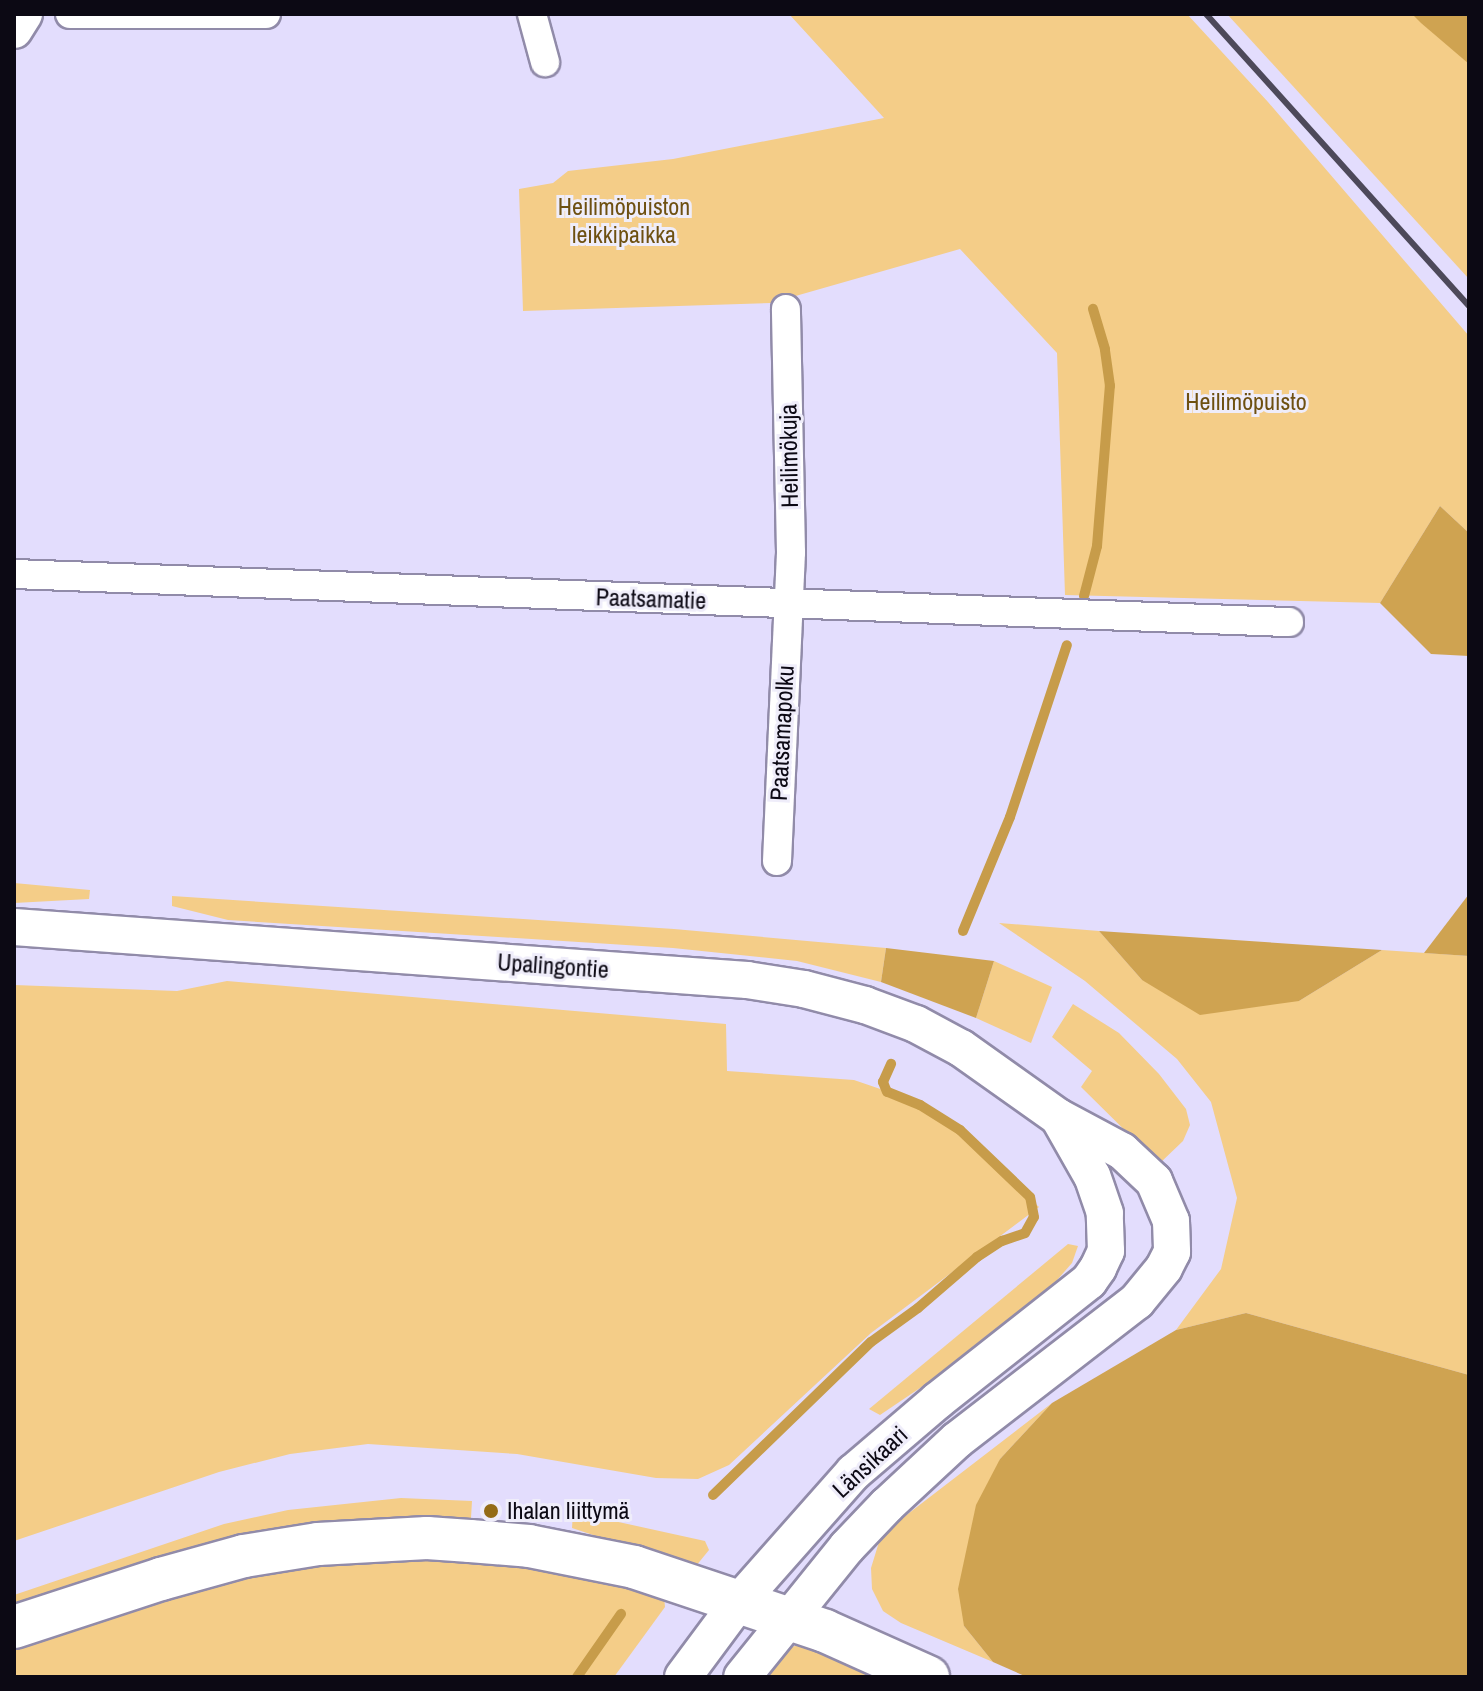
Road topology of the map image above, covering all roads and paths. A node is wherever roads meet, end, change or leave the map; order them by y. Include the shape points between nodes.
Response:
1 (24, 14) edge
2 (70, 14) edge
3 (266, 14) edge
4 (532, 14) edge
5 (14, 30) edge
6 (545, 62) dead end
7 (786, 309) dead end
8 (14, 574) edge
9 (788, 604) junction
10 (1289, 622) dead end
11 (777, 861) dead end
12 (14, 927) edge
13 (1058, 1117) junction
14 (1089, 1281) joint
15 (1137, 1301) joint
16 (738, 1603) junction
17 (788, 1619) junction
18 (14, 1627) edge
19 (683, 1677) edge
20 (742, 1677) edge
21 (928, 1677) edge

1 - 5 street
2 - 3 street
4 - 6 street
7 - 9 street, Heilimökuja
8 - 9 street, Paatsamatie
9 - 10 street, Paatsamatie
9 - 11 street, Paatsamapolku
12 - 13 street, Upalingontie via 747,980 804,989 916,1024 992,1067
13 - 14 street, Upalingontie via 1092,1176 1105,1213 1106,1251
13 - 15 street, Upalingontie via 1122,1151 1162,1195 1172,1252
14 - 16 street, Länsikaari via 854,1472
15 - 17 street, Länsikaari via 957,1440 887,1505
16 - 17 main road
16 - 18 main road via 634,1567 529,1546 427,1538 318,1544 244,1556
16 - 19 street, Länsikaari
17 - 20 street, Länsikaari
17 - 21 main road

